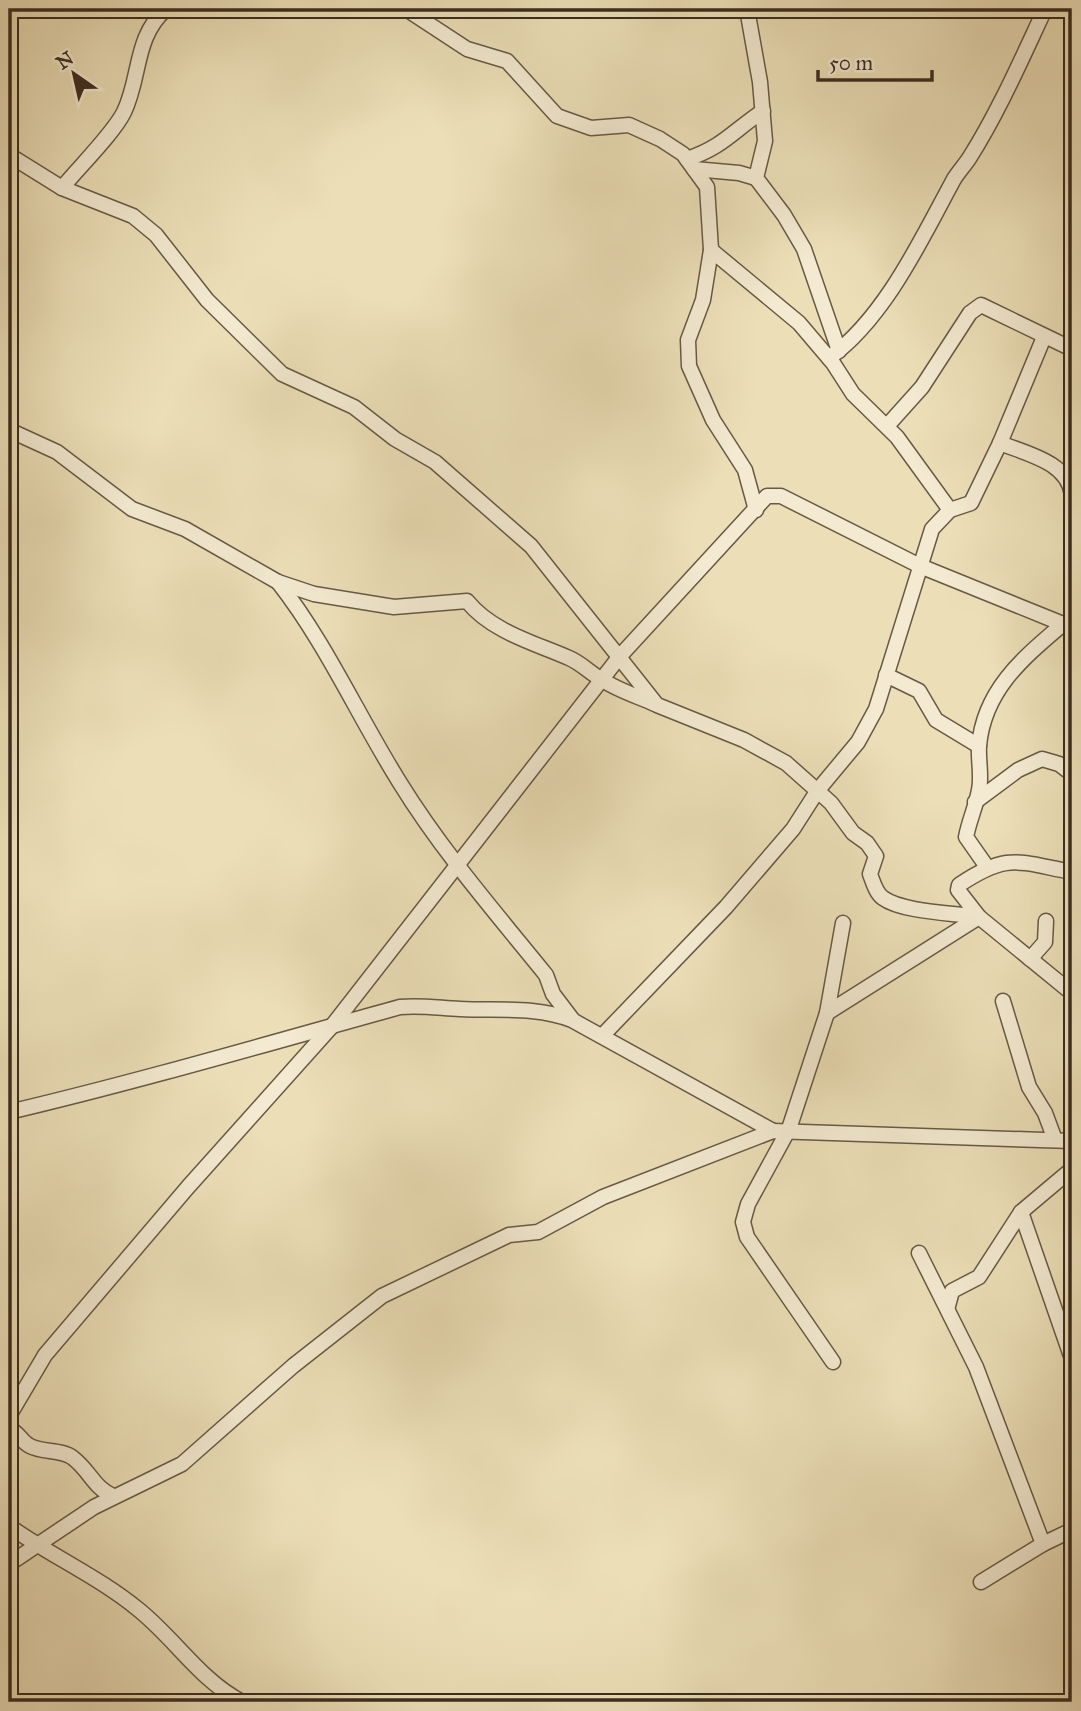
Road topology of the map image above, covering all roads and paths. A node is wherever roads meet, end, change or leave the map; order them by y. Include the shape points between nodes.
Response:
1 (166, 9) edge
2 (406, 9) edge
3 (747, 9) edge
4 (1045, 9) edge
5 (763, 111) junction
6 (9, 155) edge
7 (690, 164) junction
8 (756, 178) junction
9 (62, 188) junction
10 (711, 250) junction
11 (1044, 337) junction
12 (1072, 349) edge
13 (834, 354) junction
14 (887, 426) junction
15 (9, 430) edge
16 (1000, 443) junction
17 (1072, 486) edge
18 (756, 510) junction
19 (950, 510) junction
20 (920, 566) junction
21 (278, 582) junction
22 (1068, 623) edge
23 (620, 656) junction
24 (886, 676) junction
25 (603, 681) junction
26 (657, 705) junction
27 (979, 746) junction
28 (1072, 774) edge
29 (818, 790) junction
30 (975, 802) junction
31 (457, 865) junction
32 (987, 867) junction
33 (1072, 872) edge
34 (979, 917) junction
35 (1046, 921) dead end
36 (843, 923) dead end
37 (1030, 959) junction
38 (1072, 993) edge
39 (1003, 1001) dead end
40 (827, 1013) junction
41 (572, 1020) junction
42 (332, 1027) junction
43 (602, 1036) junction
44 (9, 1112) edge
45 (789, 1129) junction
46 (773, 1131) junction
47 (1055, 1140) junction
48 (1072, 1141) edge
49 (1072, 1169) edge
50 (1021, 1212) junction
51 (919, 1253) dead end
52 (948, 1306) junction
53 (1072, 1359) edge
54 (833, 1362) dead end
55 (9, 1416) edge
56 (9, 1429) edge
57 (95, 1487) junction
58 (113, 1496) junction
59 (94, 1507) junction
60 (9, 1526) edge
61 (1072, 1530) edge
62 (1043, 1544) junction
63 (37, 1547) junction
64 (9, 1564) edge
65 (981, 1583) dead end
66 (242, 1702) edge

1 - 9 street via 155,19 140,48 124,113
2 - 7 street via 467,49 507,61 557,116 591,128 629,125 660,139
3 - 5 street
4 - 13 street via 928,232 877,309
5 - 7 street
5 - 8 street via 765,141
6 - 9 street
7 - 8 street
7 - 10 street via 707,187
8 - 13 street via 804,249
9 - 23 street via 133,216 156,235 207,300 282,373 354,407 435,462 531,546
10 - 13 street
10 - 18 street via 703,300 688,340 689,366 713,420 745,470
11 - 12 street
11 - 14 street via 986,306 976,307 922,387
11 - 16 street
13 - 14 street via 853,394
14 - 19 street
15 - 21 street via 57,452 132,509 185,529
16 - 17 street via 1059,468
16 - 19 street via 971,503
18 - 20 street via 767,496 781,496
18 - 23 street
19 - 20 street via 932,529
20 - 22 street
20 - 24 street
21 - 25 street via 314,594 394,607 467,601 509,632 570,658
21 - 31 street via 308,620 399,781
22 - 27 street via 1016,664 1002,682 986,712
23 - 25 street
23 - 26 street
24 - 27 street via 919,691 936,719
24 - 29 street via 876,709 858,742
25 - 26 street
25 - 31 street
26 - 29 street via 744,740 786,763
27 - 30 street via 980,788
28 - 30 street via 1042,759 1018,770
29 - 34 street via 876,856 870,874 884,898 919,912 941,910
29 - 43 street via 793,829 726,907
30 - 32 street via 966,837
31 - 41 street via 546,975
31 - 42 street
32 - 33 street via 1015,862
32 - 34 street via 958,887
34 - 37 street
34 - 40 street
35 - 37 street via 1045,942
36 - 40 street
37 - 38 street
39 - 47 street via 1029,1087
40 - 45 street
41 - 42 street via 547,1010 455,1009 425,1004
41 - 43 street
42 - 44 street via 145,1080
42 - 55 street via 45,1355
43 - 46 street
45 - 46 street
45 - 47 street
45 - 54 street via 743,1222 747,1237
46 - 58 street via 603,1197 538,1232 509,1235 382,1296 293,1366 182,1464
47 - 48 street
49 - 50 street
50 - 52 street via 979,1277 952,1291
50 - 53 street
51 - 52 street
52 - 62 street
56 - 57 street via 29,1446 71,1456 89,1473
57 - 58 street
57 - 59 street
58 - 59 street
59 - 63 street
60 - 63 street
61 - 62 street
62 - 65 street
63 - 64 street
63 - 66 street via 112,1589 142,1612 219,1690

